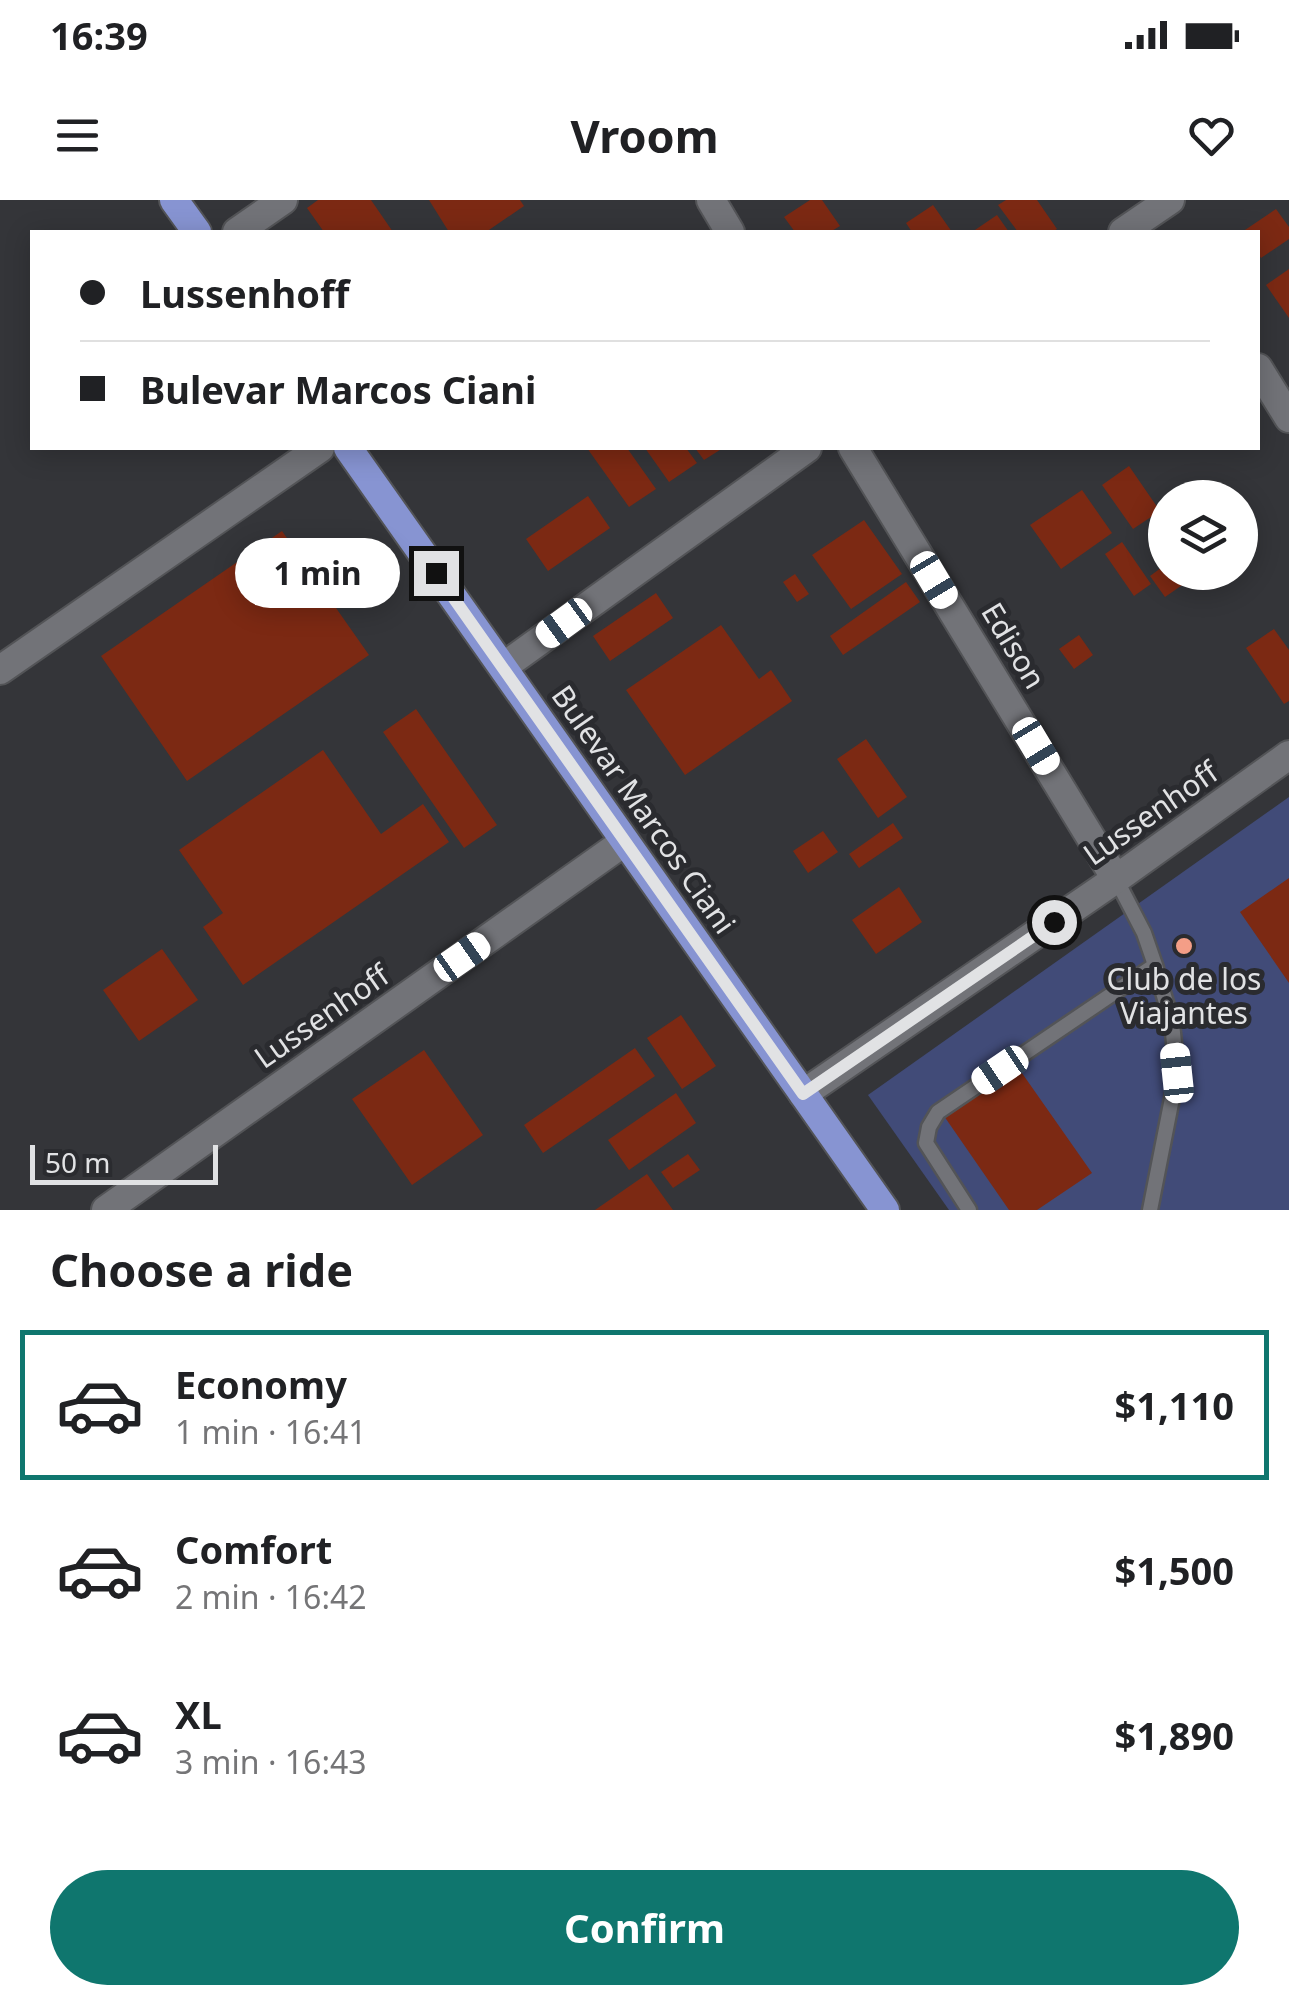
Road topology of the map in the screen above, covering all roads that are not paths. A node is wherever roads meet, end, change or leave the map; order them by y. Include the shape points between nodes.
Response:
1 (174, 200) edge
2 (283, 200) edge
3 (711, 200) edge
4 (1163, 210) edge
5 (196, 230) edge
6 (240, 230) edge
7 (729, 230) edge
8 (1128, 230) edge
9 (1260, 371) edge
10 (1289, 418) edge
11 (317, 450) edge
12 (349, 450) edge
13 (805, 450) edge
14 (854, 450) edge
15 (502, 667) junction
16 (0, 670) edge
17 (1289, 755) edge
18 (624, 842) junction
19 (1116, 879) junction
20 (1155, 965) junction
21 (803, 1094) junction
22 (106, 1210) edge
23 (885, 1210) edge
24 (969, 1210) edge
25 (1150, 1210) edge

1 - 5 highway
2 - 6 street
3 - 7 street
4 - 8 street
9 - 10 street
11 - 16 street
12 - 15 highway, Bulevar Marcos Ciani
13 - 15 street
14 - 19 street, Edison
15 - 18 highway, Bulevar Marcos Ciani
17 - 19 street, Lussenhoff
18 - 21 highway, Bulevar Marcos Ciani
18 - 22 street, Lussenhoff
19 - 20 lane
19 - 21 street, Lussenhoff
20 - 24 lane via 938,1112 926,1143
20 - 25 lane via 1172,1023 1177,1073
21 - 23 highway, Bulevar Marcos Ciani

